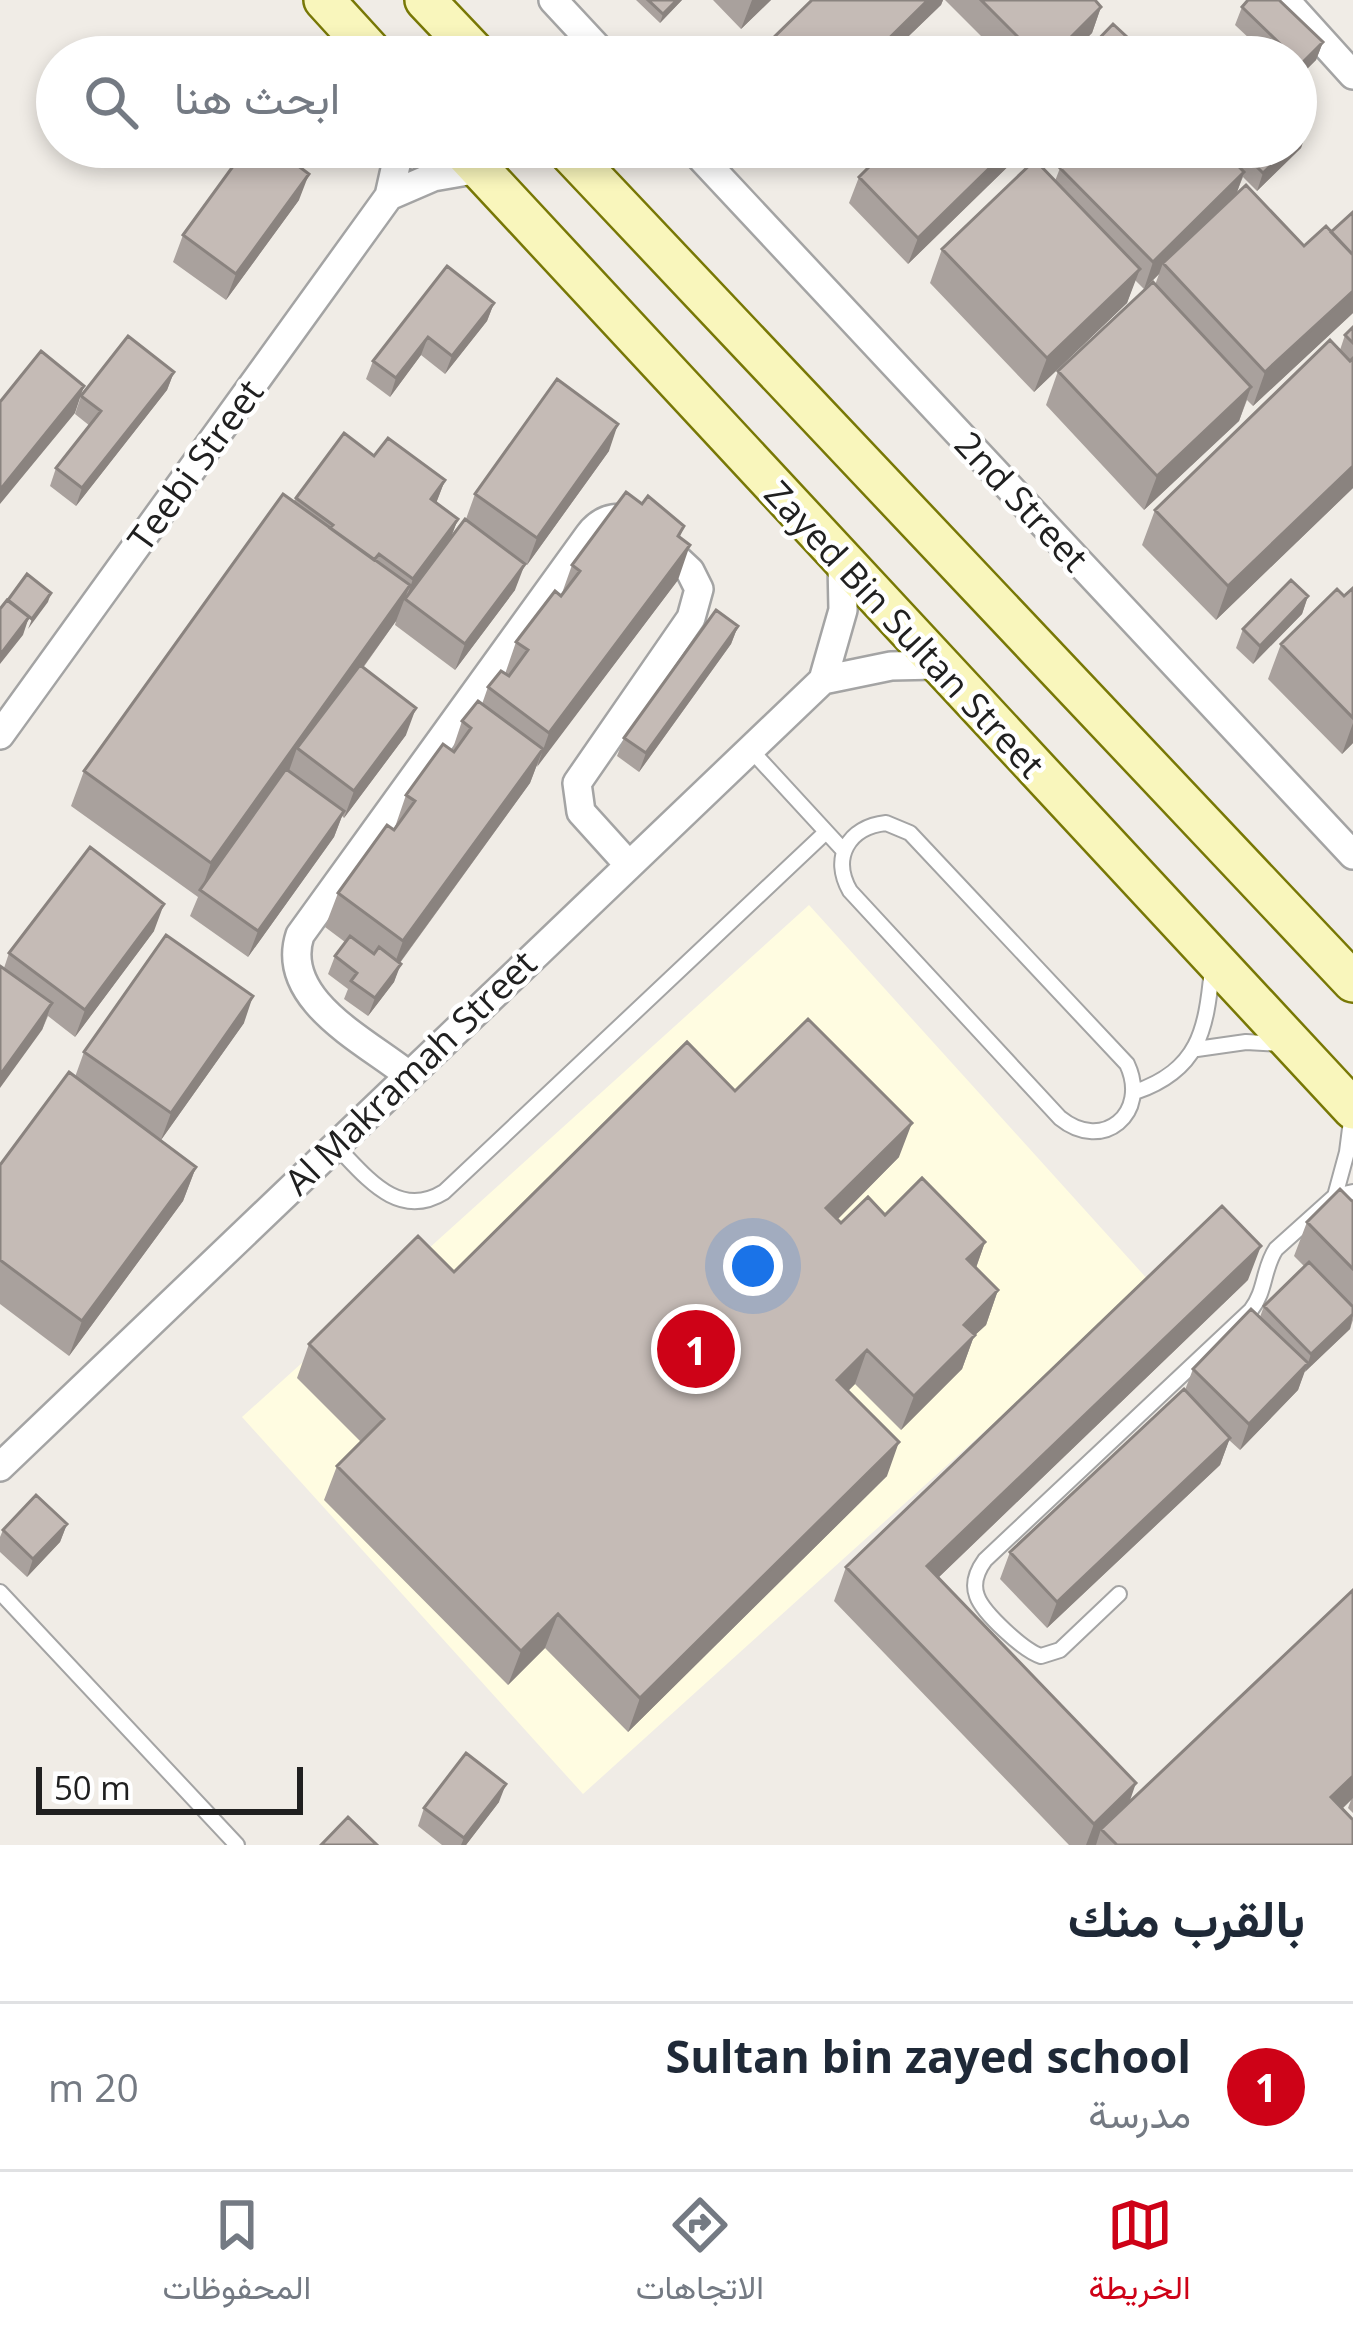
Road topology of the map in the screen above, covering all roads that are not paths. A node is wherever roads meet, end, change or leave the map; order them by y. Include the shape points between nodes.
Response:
1 (324, 0) edge
2 (425, 0) edge
3 (553, 0) edge
4 (1285, 0) edge
5 (357, 36) edge
6 (459, 36) edge
7 (586, 36) edge
8 (1353, 75) edge
9 (395, 168) edge
10 (450, 168) edge
11 (478, 168) edge
12 (584, 168) edge
13 (711, 168) edge
14 (389, 196) junction
15 (842, 562) junction
16 (937, 665) junction
17 (823, 680) junction
18 (0, 735) edge
19 (750, 749) junction
20 (826, 832) junction
21 (844, 851) junction
22 (1353, 855) edge
23 (628, 864) junction
24 (1213, 958) junction
25 (1353, 982) edge
26 (1294, 1046) junction
27 (1197, 1048) junction
28 (407, 1074) junction
29 (1135, 1091) junction
30 (1353, 1108) edge
31 (334, 1144) junction
32 (1353, 1192) edge
33 (1335, 1196) junction
34 (0, 1467) edge
35 (0, 1592) edge
36 (1119, 1594) dead end
37 (237, 1845) edge

1 - 5 main road
2 - 6 main road
3 - 7 street
4 - 8 street
9 - 14 street, Teebi Street
10 - 14 street
11 - 15 main road, Zayed Bin Sultan Street
12 - 25 main road
13 - 22 street, 2nd Street
14 - 18 street, Teebi Street
15 - 16 main road, Zayed Bin Sultan Street
15 - 17 street, Al Makramah Street via 839,634
16 - 17 street
16 - 24 main road, Zayed Bin Sultan Street
17 - 19 street, Al Makramah Street
19 - 20 lane
19 - 23 street, Al Makramah Street
20 - 21 lane
20 - 31 lane via 444,1192 422,1202 397,1200
21 - 29 lane via 872,825 910,833 1127,1064
21 - 29 lane via 850,891 1060,1118 1084,1131 1112,1127
23 - 28 street, Al Makramah Street
23 - 28 street via 581,812 577,782 691,618 699,589 641,526 613,518 595,526 300,935 295,962 304,989
24 - 26 main road, Zayed Bin Sultan Street
24 - 27 lane
26 - 27 lane
26 - 30 main road, Zayed Bin Sultan Street
27 - 29 lane via 1166,1078
28 - 31 street, Al Makramah Street
30 - 33 lane
31 - 34 street, Al Makramah Street
32 - 33 lane
33 - 36 lane via 1276,1249 1251,1310 985,1560 975,1580 979,1601 1041,1656 1060,1650
35 - 37 lane

